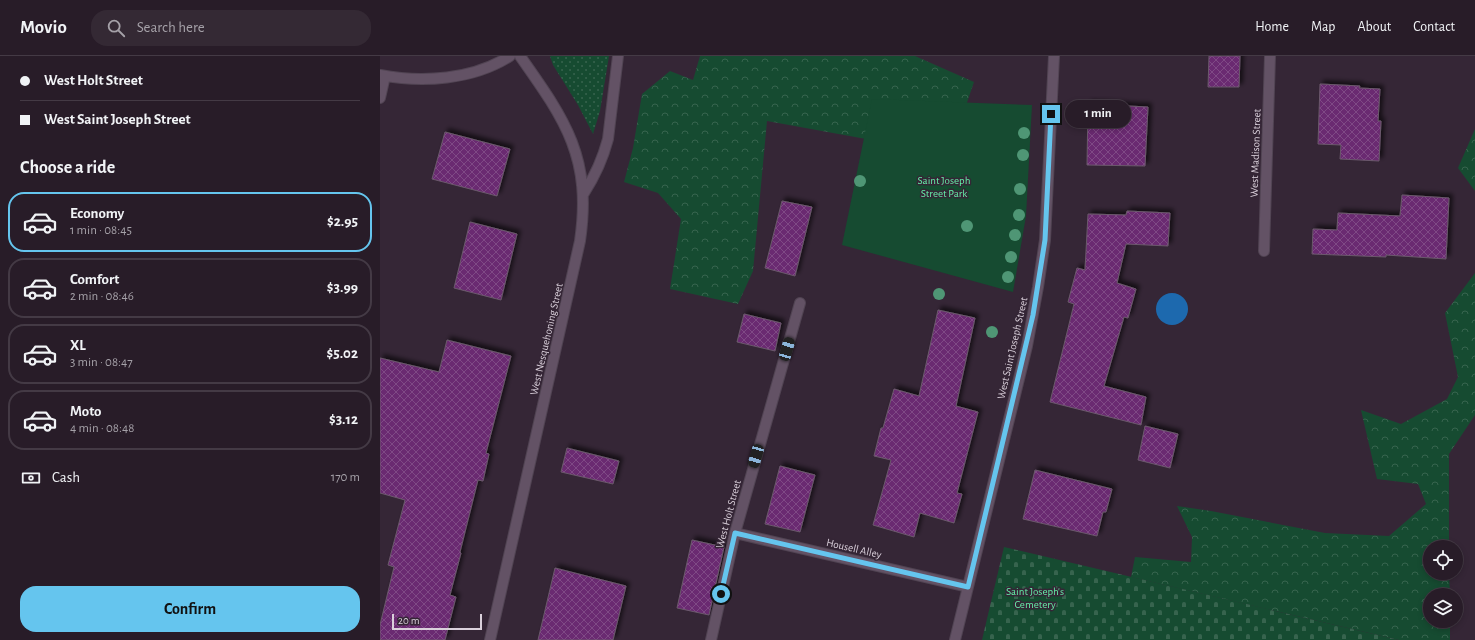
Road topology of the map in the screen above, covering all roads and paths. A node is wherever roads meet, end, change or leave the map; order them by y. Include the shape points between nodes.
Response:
1 (510, 56) edge
2 (520, 56) edge
3 (618, 56) edge
4 (1054, 56) edge
5 (1270, 56) edge
6 (382, 75) edge
7 (380, 98) edge
8 (584, 193) junction
9 (1264, 251) dead end
10 (800, 303) dead end
11 (735, 533) junction
12 (968, 587) junction
13 (490, 640) edge
14 (711, 640) edge
15 (955, 640) edge

1 - 6 street via 487,68 459,75 411,78
2 - 8 street, West Nesquehoning Street via 568,130 580,166
3 - 8 street via 606,146
4 - 12 street, West Saint Joseph Street via 1042,262 1027,346
5 - 9 street, West Madison Street
6 - 7 street
8 - 13 street, West Nesquehoning Street via 580,241
10 - 11 street, West Holt Street
11 - 12 street, Housell Alley
11 - 14 street, West Holt Street
12 - 15 street, West Saint Joseph Street

